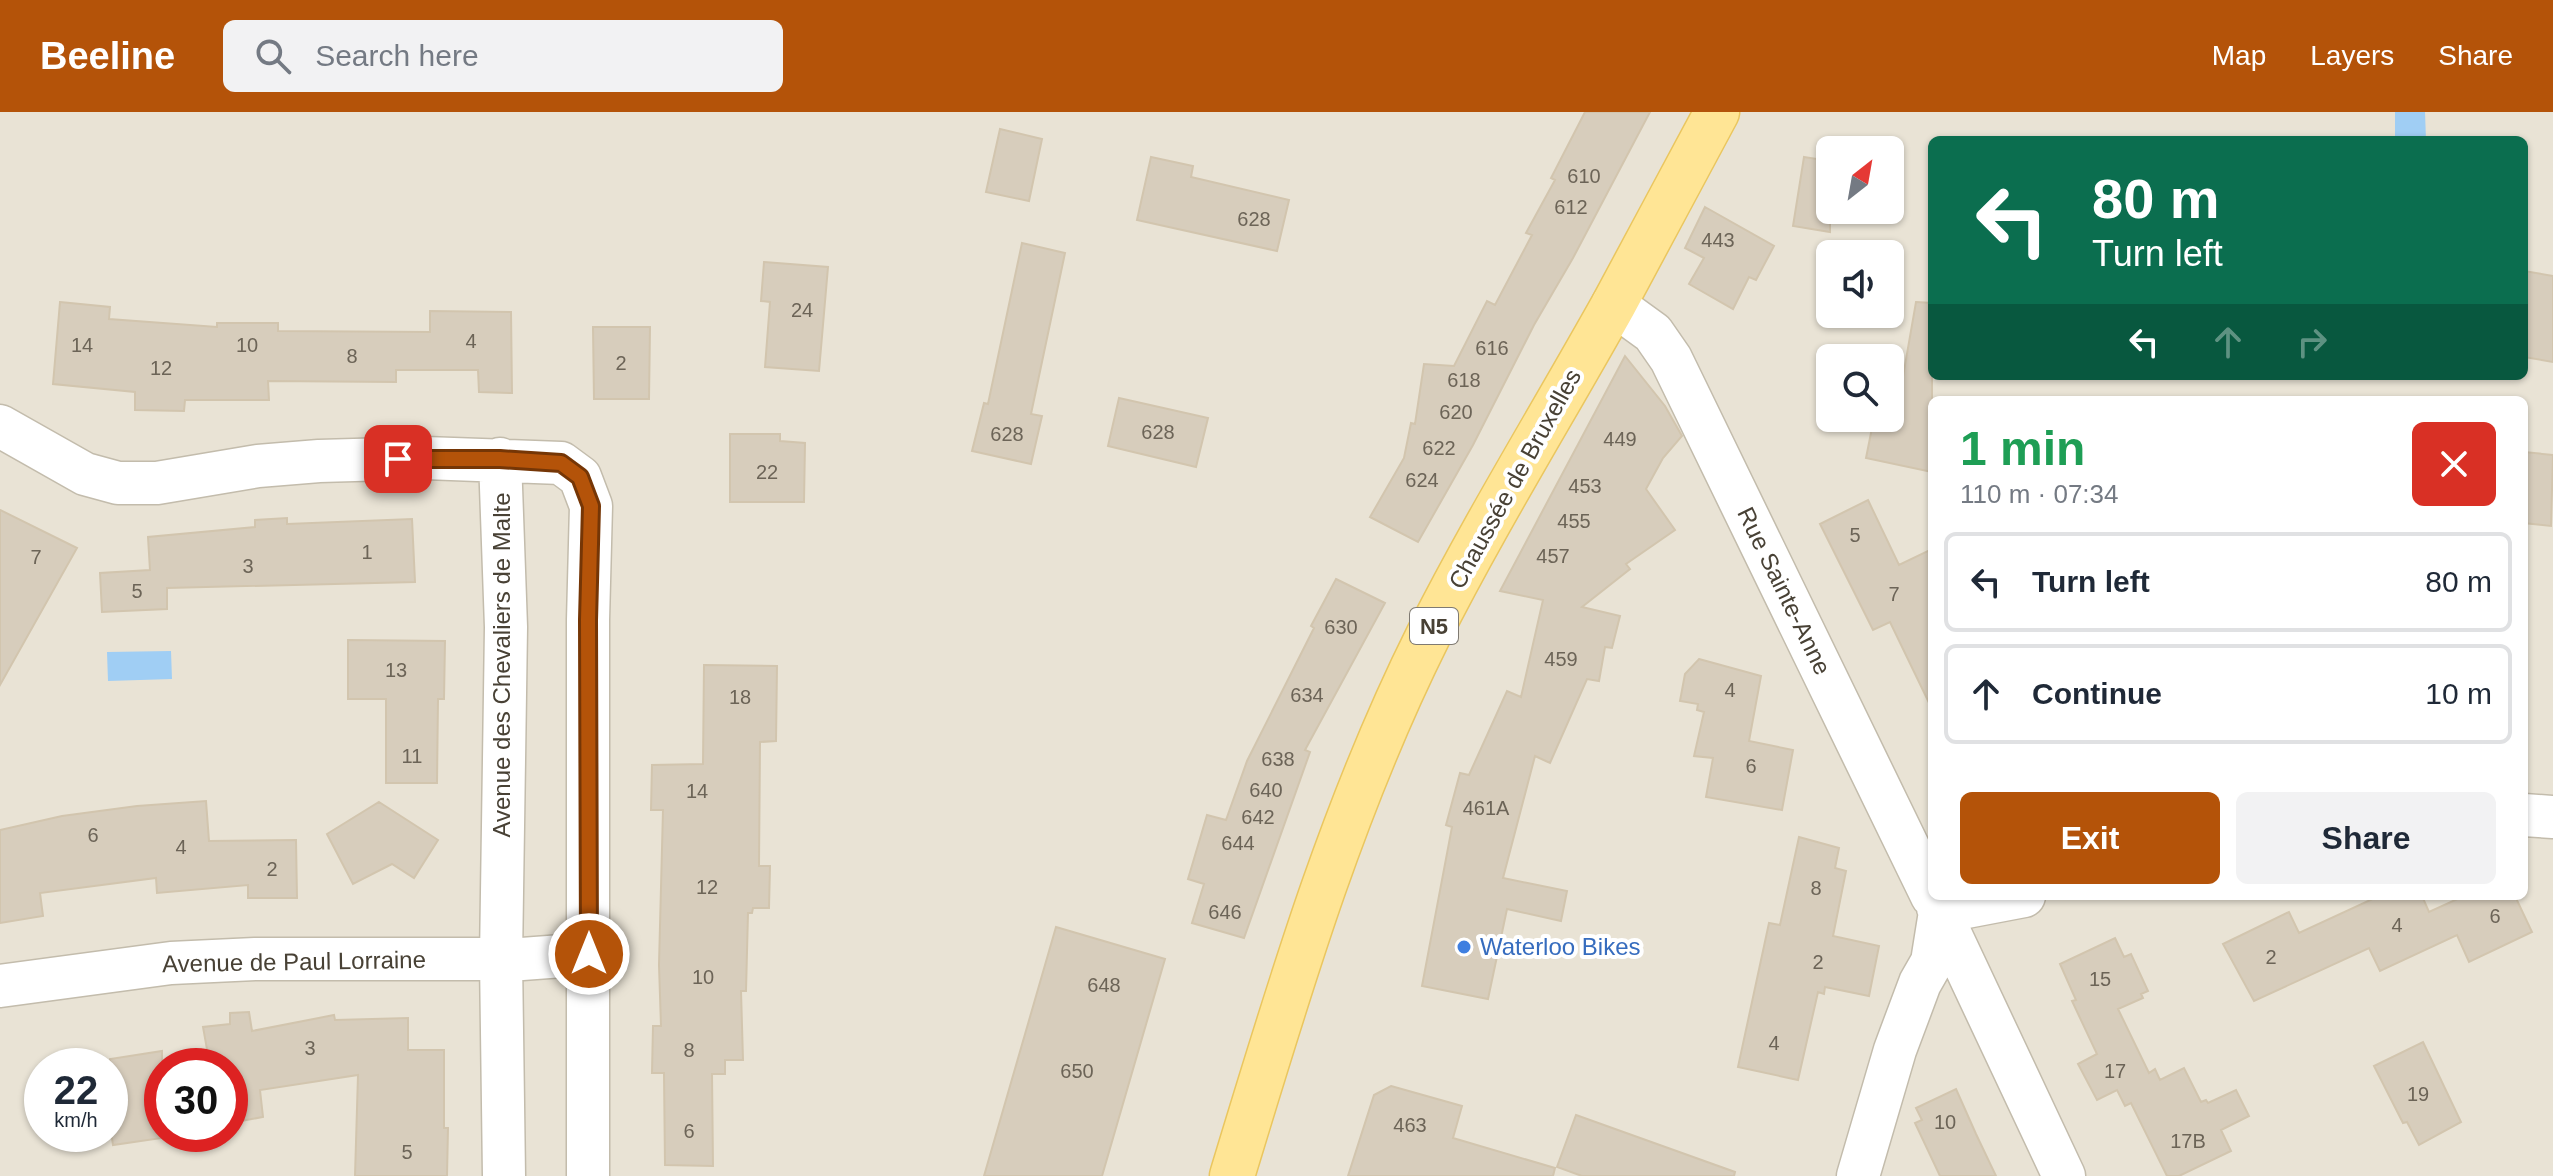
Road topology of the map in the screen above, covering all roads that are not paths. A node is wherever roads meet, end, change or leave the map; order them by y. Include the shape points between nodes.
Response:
1 (1717, 112) edge
2 (1613, 304) junction
3 (0, 426) edge
4 (500, 459) junction
5 (2528, 815) edge
6 (2553, 817) edge
7 (1928, 887) edge
8 (1935, 901) edge
9 (589, 954) junction
10 (501, 959) junction
11 (0, 986) edge
12 (504, 1176) edge
13 (588, 1176) edge
14 (1232, 1176) edge
15 (1858, 1176) edge
16 (2064, 1176) edge

1 - 2 main road, Chaussée de Bruxelles / N5
2 - 7 street, Rue Sainte-Anne via 1653,333 1671,359
2 - 14 main road, Chaussée de Bruxelles / N5 via 1427,638 1354,802 1295,967
3 - 4 street via 85,474 118,483 157,483 319,461
4 - 9 street, Avenue des Chevaliers de Malte via 561,463 580,477 591,506
4 - 10 street, Avenue des Chevaliers de Malte via 506,627
5 - 6 street
8 - 15 street via 1932,962 1895,1050
8 - 16 street, Rue Sainte-Anne
9 - 10 street, Avenue de Paul Lorraine
9 - 13 street, Avenue des Chevaliers de Malte
10 - 11 street, Avenue de Paul Lorraine via 171,963
10 - 12 street, Avenue des Chevaliers de Malte

